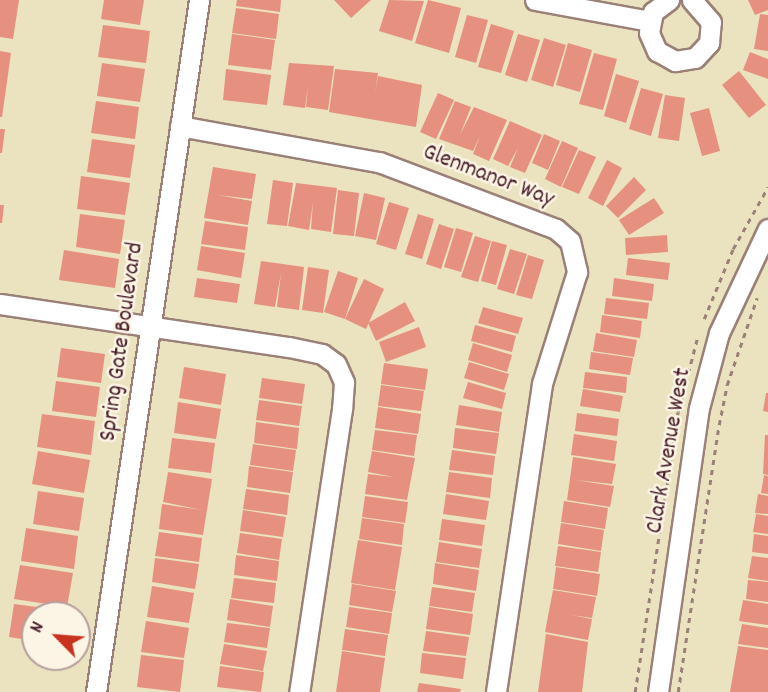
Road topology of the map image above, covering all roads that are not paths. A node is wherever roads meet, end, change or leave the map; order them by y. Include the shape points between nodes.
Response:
1 (199, 0) edge
2 (535, 0) edge
3 (669, 0) edge
4 (692, 0) edge
5 (649, 21) junction
6 (180, 126) junction
7 (768, 229) edge
8 (0, 304) edge
9 (150, 324) junction
10 (96, 692) edge
11 (299, 692) edge
12 (496, 692) edge
13 (658, 692) edge

1 - 6 street, Spring Gate Boulevard
2 - 5 street
3 - 5 street
4 - 5 street via 707,12 712,33 695,58 675,61 657,51
6 - 9 street, Spring Gate Boulevard
6 - 12 street, Glenmanor Way via 380,162 556,229 570,241 577,272 542,384
7 - 13 street, Clark Avenue West via 719,332 699,408
8 - 9 street
9 - 10 street, Spring Gate Boulevard
9 - 11 street via 322,354 336,364 344,382

